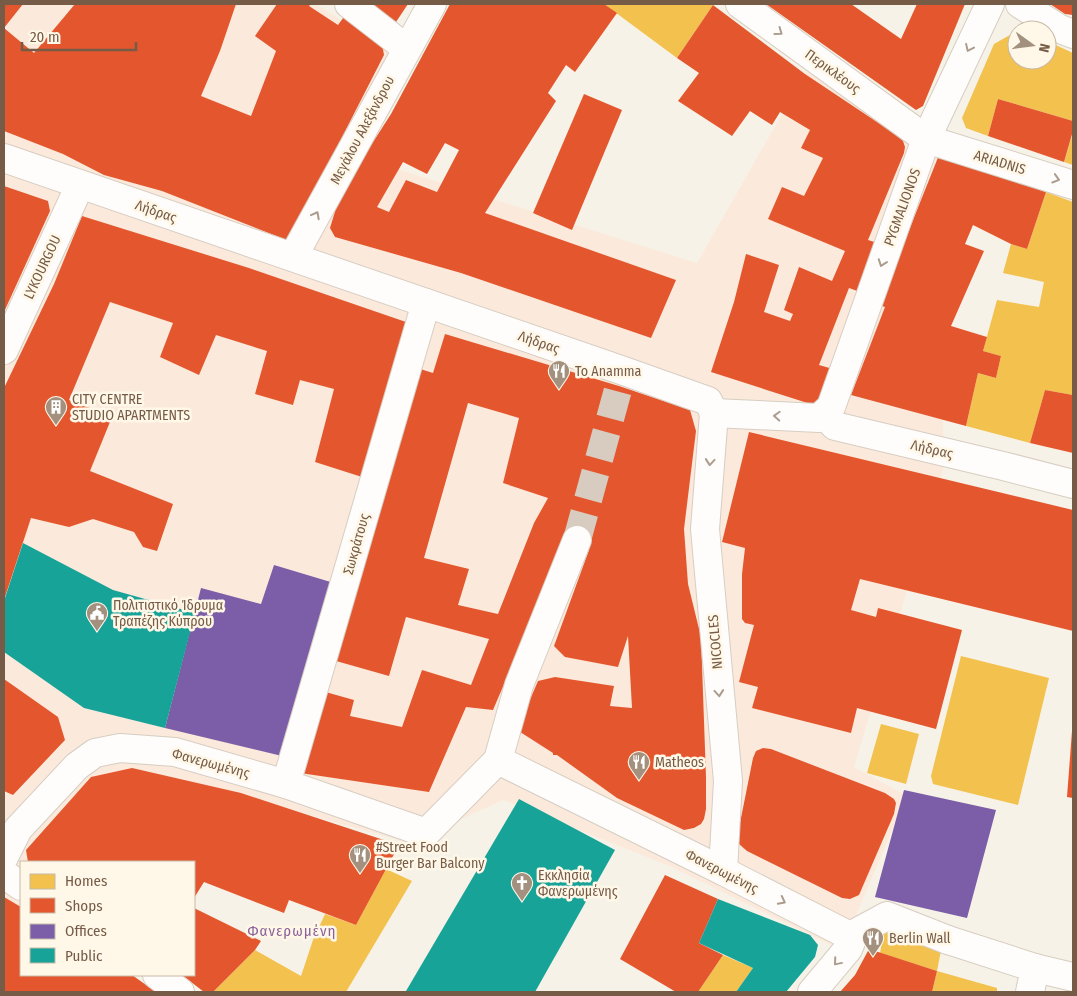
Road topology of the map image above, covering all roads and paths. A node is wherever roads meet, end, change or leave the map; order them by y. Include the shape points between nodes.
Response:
1 (349, 4) edge
2 (432, 4) edge
3 (740, 4) edge
4 (990, 4) edge
5 (1020, 4) edge
6 (1073, 34) edge
7 (406, 48) junction
8 (926, 139) junction
9 (4, 158) edge
10 (1073, 184) edge
11 (80, 185) junction
12 (293, 258) junction
13 (426, 303) junction
14 (4, 350) edge
15 (714, 413) junction
16 (824, 414) junction
17 (1073, 484) edge
18 (577, 540) tunnel mouth
19 (498, 760) junction
20 (286, 784) junction
21 (11, 825) edge
22 (4, 857) edge
23 (723, 871) junction
24 (4, 874) edge
25 (20, 885) edge
26 (850, 936) junction
27 (159, 976) edge
28 (1073, 977) edge
29 (1033, 980) edge
30 (180, 992) edge
31 (812, 992) edge

1 - 7 street
2 - 7 street, Μεγάλου Αλεξάνδρου
3 -> 8 street, Περικλέους
4 -> 8 street, PYGMALIONOS
5 - 6 street
12 -> 7 street, Μεγάλου Αλεξάνδρου
8 -> 10 street, ARIADNIS
8 -> 16 street, PYGMALIONOS via 831,407
9 - 11 street, Λήδρας
11 - 12 street, Λήδρας
11 - 14 street, LYKOURGOU
12 - 13 street, Λήδρας
13 - 15 street, Λήδρας via 620,378 708,401
13 - 20 street, Σωκράτους
16 -> 15 street via 820,418
15 -> 23 street, NICOCLES via 705,529 728,781
16 - 17 street, Λήδρας via 835,426
18 - 19 street via 519,686
19 - 20 street, Φανερωμένης via 426,833
19 - 23 street, Φανερωμένης
20 - 21 street, Φανερωμένης via 175,752 120,748 95,753
21 - 22 street, Φανερωμένης
23 -> 26 street, Φανερωμένης
24 - 25 street
26 - 29 street via 887,916 948,940
26 -> 31 street via 848,948
27 - 30 street
28 - 29 street

